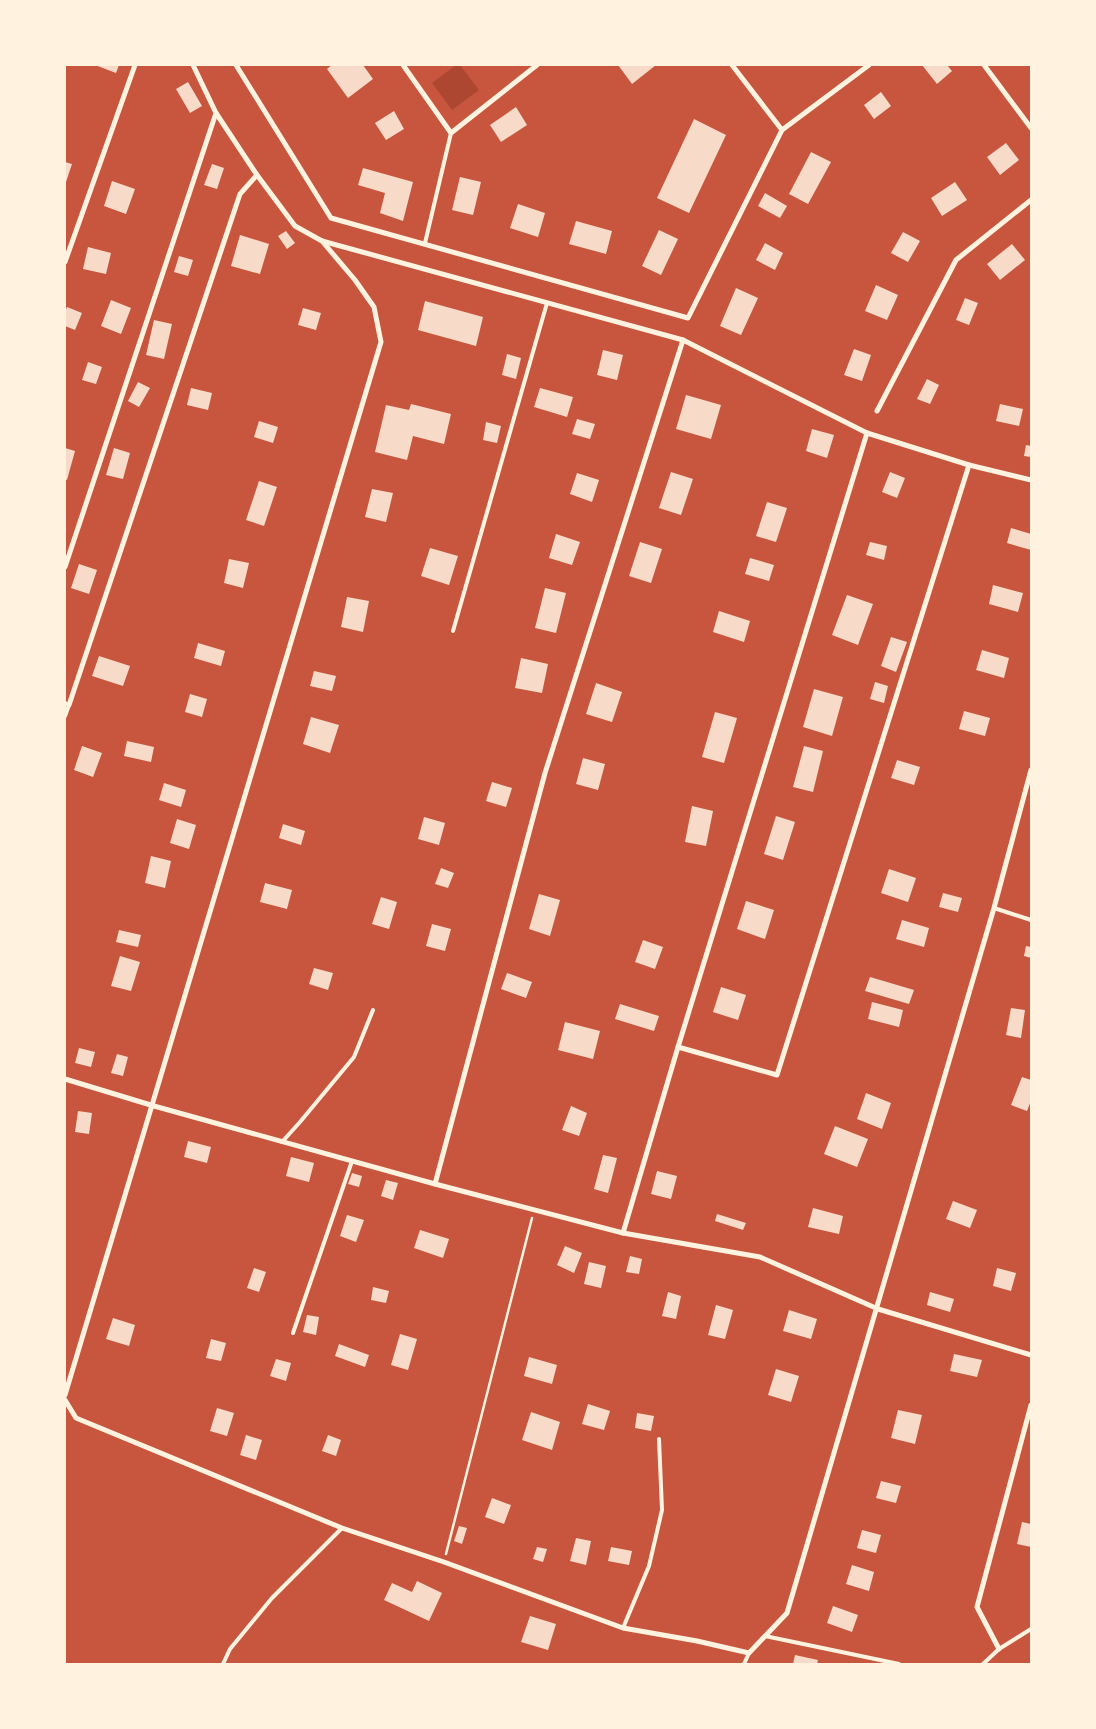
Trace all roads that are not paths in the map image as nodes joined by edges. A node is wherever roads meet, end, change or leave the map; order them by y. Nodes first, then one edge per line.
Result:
1 (135, 65) edge
2 (193, 65) edge
3 (236, 65) edge
4 (403, 65) edge
5 (537, 65) edge
6 (732, 65) edge
7 (870, 65) edge
8 (984, 65) edge
9 (216, 113) junction
10 (1031, 128) edge
11 (782, 130) junction
12 (451, 133) junction
13 (257, 175) junction
14 (1031, 200) edge
15 (322, 240) junction
16 (425, 243) junction
17 (65, 262) edge
18 (547, 303) junction
19 (683, 340) junction
20 (877, 411) dead end
21 (868, 433) junction
22 (969, 464) junction
23 (1031, 480) edge
24 (65, 567) edge
25 (453, 630) dead end
26 (67, 704) edge
27 (65, 716) edge
28 (1031, 770) edge
29 (994, 908) junction
30 (1031, 920) edge
31 (373, 1010) dead end
32 (678, 1047) junction
33 (65, 1079) edge
34 (154, 1106) junction
35 (282, 1142) junction
36 (352, 1161) junction
37 (435, 1184) junction
38 (624, 1233) junction
39 (878, 1309) junction
40 (293, 1333) dead end
41 (1031, 1355) edge
42 (65, 1395) edge
43 (65, 1400) edge
44 (1031, 1404) edge
45 (659, 1439) dead end
46 (342, 1528) junction
47 (623, 1628) junction
48 (1031, 1629) edge
49 (766, 1636) junction
50 (999, 1649) junction
51 (749, 1653) junction
52 (223, 1664) edge
53 (744, 1664) edge
54 (899, 1664) edge
55 (983, 1664) edge

1 - 17 street
2 - 9 street
3 - 16 street
4 - 12 street
5 - 12 street
6 - 11 street
7 - 11 street
8 - 10 street
9 - 13 street
9 - 24 street
11 - 16 street
12 - 16 lane
13 - 15 street
13 - 26 street
14 - 20 street
15 - 18 street
15 - 34 street
18 - 19 street
18 - 25 lane
19 - 21 street
19 - 37 street
21 - 22 street
21 - 32 street
22 - 23 street
22 - 32 street
26 - 27 lane
28 - 29 street
29 - 30 lane
29 - 39 street
31 - 35 lane
32 - 38 street
33 - 34 street
34 - 35 street
34 - 42 street
35 - 36 street
36 - 37 street
36 - 40 lane
37 - 38 street
38 - 39 street
39 - 41 street
39 - 49 street
43 - 46 street
44 - 50 street
45 - 47 lane
46 - 47 street
46 - 52 lane
47 - 51 street
48 - 50 lane
49 - 51 street
49 - 54 lane
50 - 55 lane
51 - 53 lane

